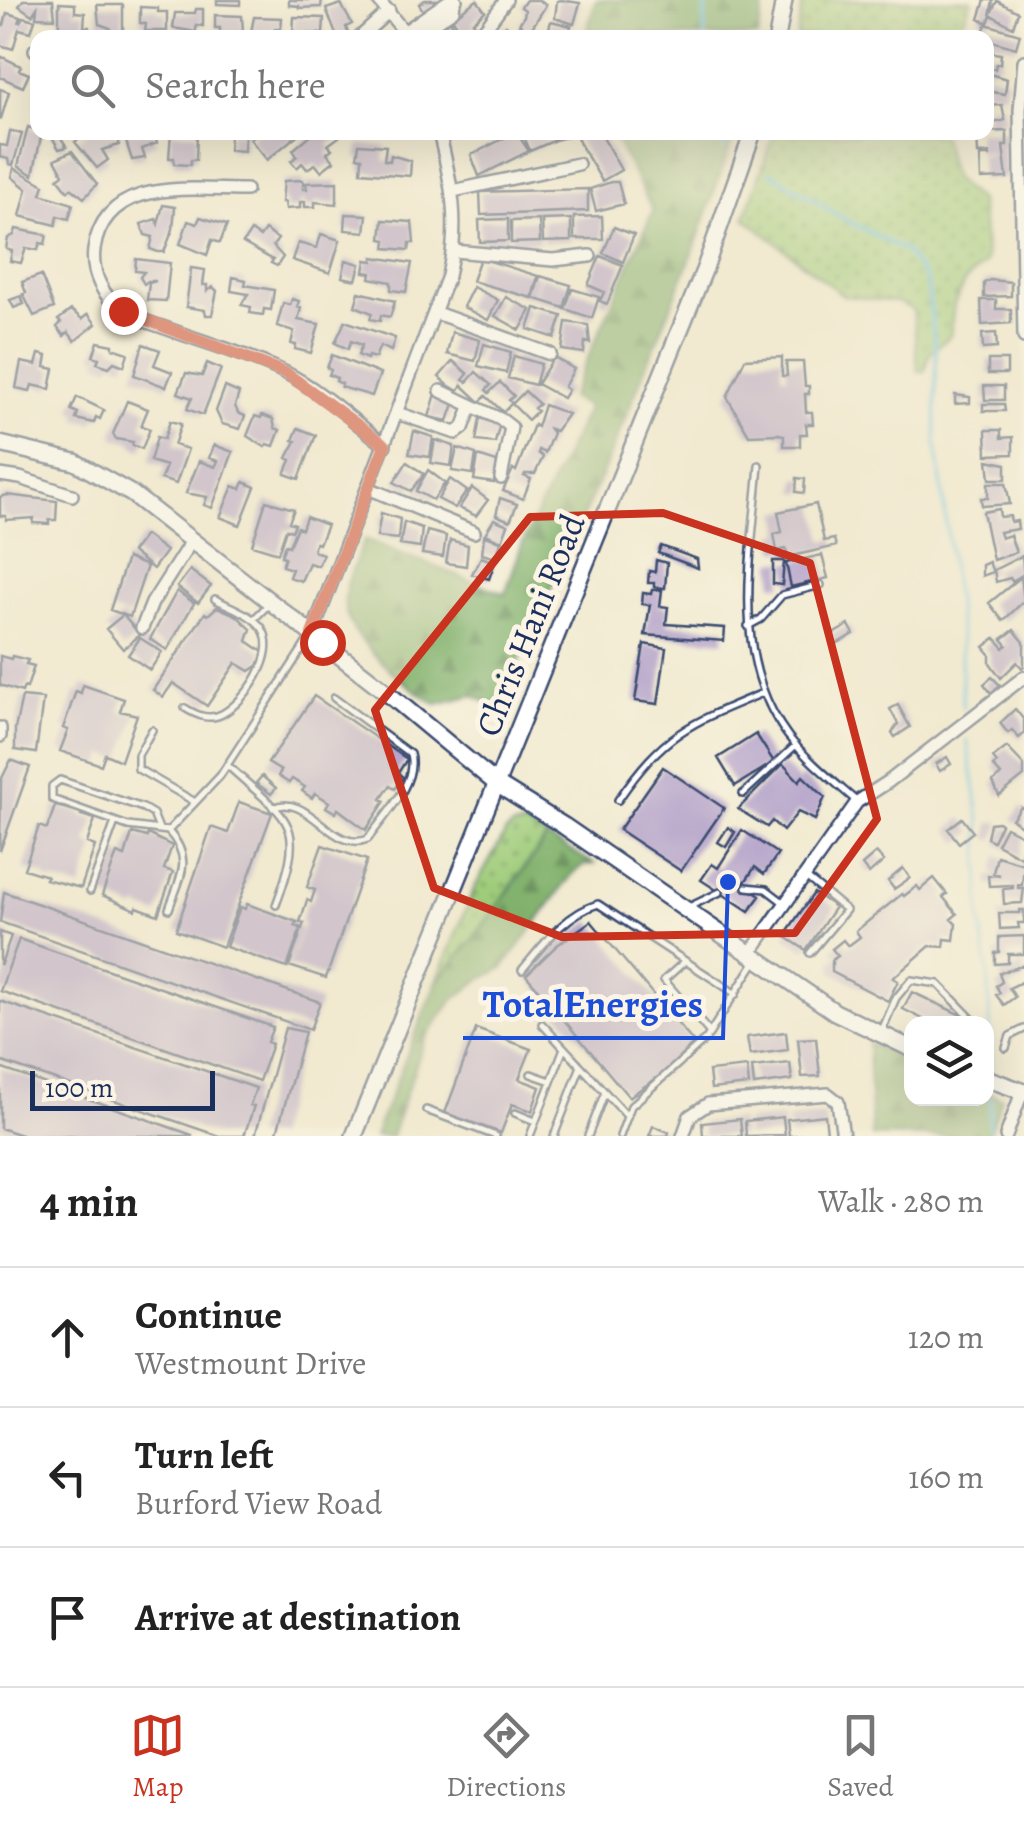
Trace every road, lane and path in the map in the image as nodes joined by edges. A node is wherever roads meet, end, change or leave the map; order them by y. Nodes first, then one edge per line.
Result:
1 (378, 0) edge
2 (506, 0) edge
3 (784, 0) edge
4 (455, 1) edge
5 (389, 10) junction
6 (368, 30) edge
7 (404, 30) edge
8 (415, 30) edge
9 (484, 30) edge
10 (779, 30) edge
11 (1024, 62) edge
12 (441, 140) edge
13 (749, 140) edge
14 (578, 164) dead end
15 (246, 190) dead end
16 (453, 191) junction
17 (1023, 213) edge
18 (454, 251) junction
19 (590, 256) dead end
20 (436, 313) junction
21 (1024, 336) edge
22 (550, 354) dead end
23 (442, 391) dead end
24 (472, 407) junction
25 (397, 413) junction
26 (0, 444) edge
27 (385, 445) junction
28 (759, 465) dead end
29 (0, 476) edge
30 (501, 478) dead end
31 (368, 488) junction
32 (72, 495) dead end
33 (474, 532) dead end
34 (192, 540) junction
35 (821, 586) dead end
36 (215, 599) dead end
37 (271, 602) junction
38 (254, 620) junction
39 (748, 626) junction
40 (142, 628) dead end
41 (312, 634) junction
42 (1024, 677) edge
43 (763, 693) junction
44 (334, 698) dead end
45 (185, 708) dead end
46 (0, 728) edge
47 (152, 730) dead end
48 (0, 736) edge
49 (796, 744) junction
50 (227, 766) junction
51 (498, 786) junction
52 (743, 794) dead end
53 (618, 800) dead end
54 (195, 802) junction
55 (857, 802) junction
56 (274, 808) junction
57 (115, 822) junction
58 (159, 829) junction
59 (168, 831) junction
60 (804, 876) junction
61 (746, 887) dead end
62 (90, 891) dead end
63 (720, 892) dead end
64 (786, 904) junction
65 (276, 905) dead end
66 (169, 909) dead end
67 (685, 910) junction
68 (810, 952) dead end
69 (752, 957) junction
70 (684, 962) junction
71 (522, 970) dead end
72 (736, 994) junction
73 (969, 1016) edge
74 (542, 1024) dead end
75 (1024, 1029) edge
76 (710, 1034) junction
77 (880, 1034) junction
78 (904, 1045) edge
79 (564, 1048) junction
80 (1006, 1048) dead end
81 (581, 1066) junction
82 (531, 1074) dead end
83 (551, 1081) junction
84 (994, 1081) edge
85 (605, 1092) junction
86 (1023, 1092) edge
87 (426, 1110) dead end
88 (516, 1113) dead end
89 (627, 1116) junction
90 (536, 1121) junction
91 (354, 1136) edge
92 (496, 1136) edge
93 (530, 1136) edge
94 (554, 1136) edge
95 (588, 1136) edge
96 (620, 1136) edge
97 (682, 1136) edge
98 (843, 1136) edge
99 (1006, 1136) edge

1 - 5 street
2 - 9 street
3 - 10 street
4 - 8 street
5 - 6 street
5 - 7 street
11 - 17 street
12 - 16 street
13 - 51 street, Chris Hani Road
14 - 16 street
15 - 27 street
16 - 18 street
17 - 21 street
18 - 19 street
18 - 20 street
20 - 22 street
20 - 25 street
23 - 24 street
24 - 25 street
24 - 30 street
25 - 27 street
26 - 34 street
27 - 31 street
28 - 39 lane
29 - 32 street
31 - 33 street
31 - 41 street
34 - 37 street
34 - 40 street
35 - 39 lane
36 - 38 lane
37 - 38 lane
37 - 41 street
38 - 45 lane
39 - 43 lane
41 - 50 lane
41 - 51 street
42 - 55 street
43 - 49 lane
43 - 53 lane
44 - 56 lane
46 - 48 street
47 - 54 lane
49 - 52 lane
49 - 55 lane
50 - 54 lane
50 - 56 lane
51 - 67 street
51 - 91 street, Chris Hani Road
54 - 59 lane
55 - 60 street
56 - 65 lane
57 - 58 lane
57 - 58 lane
57 - 62 lane
58 - 59 lane
59 - 66 lane
60 - 64 street
60 - 68 lane
61 - 64 lane
63 - 67 lane
64 - 69 street
67 - 69 street
69 - 72 lane
69 - 77 street
70 - 71 lane
70 - 72 lane
70 - 76 lane
72 - 76 lane
73 - 77 lane
74 - 79 lane
75 - 80 lane
76 - 89 lane
77 - 78 street
79 - 81 lane
79 - 83 lane
81 - 85 lane
81 - 94 lane
82 - 83 lane
83 - 90 lane
84 - 86 street
85 - 89 lane
85 - 95 lane
86 - 99 street
87 - 92 lane
88 - 90 lane
89 - 96 lane
90 - 93 lane
97 - 98 street

